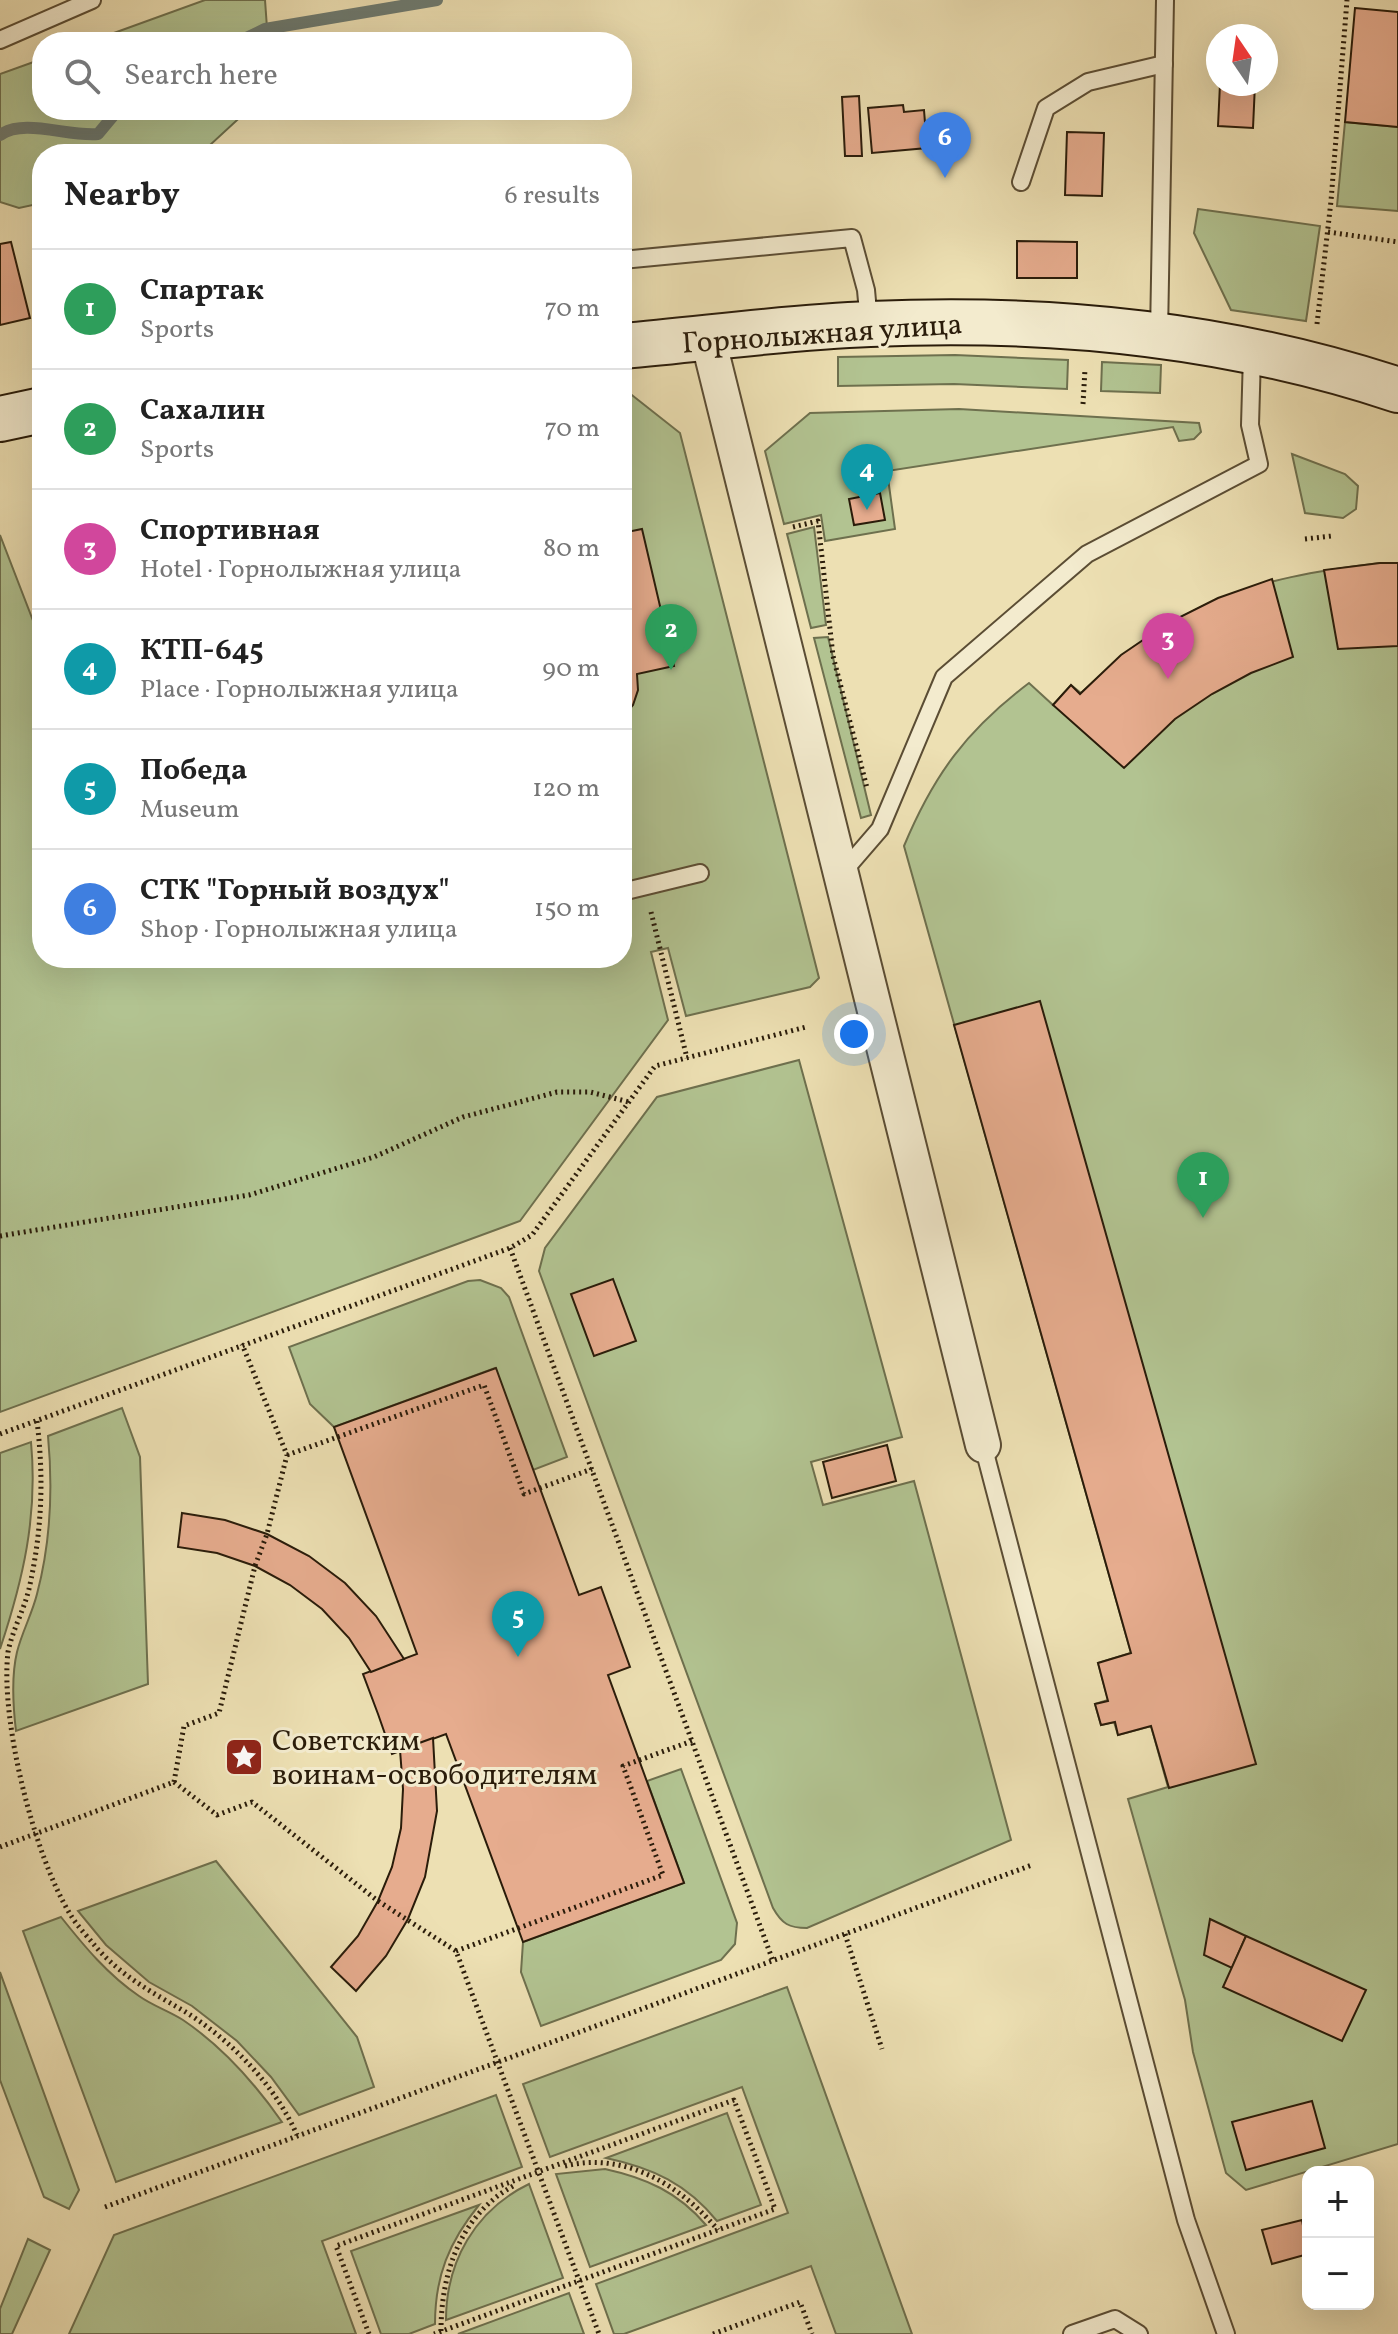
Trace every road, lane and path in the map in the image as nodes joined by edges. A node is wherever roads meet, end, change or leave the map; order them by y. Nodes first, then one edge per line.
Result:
1 (92, 0) edge
2 (1165, 0) edge
3 (1347, 0) edge
4 (0, 40) edge
5 (1164, 64) junction
6 (1021, 182) dead end
7 (1328, 232) junction
8 (1398, 242) edge
9 (632, 259) edge
10 (869, 324) junction
11 (1316, 333) dead end
12 (1159, 336) junction
13 (708, 339) junction
14 (632, 345) edge
15 (1252, 350) junction
16 (1085, 361) dead end
17 (1398, 390) edge
18 (1083, 404) dead end
19 (32, 412) edge
20 (0, 419) edge
21 (780, 530) dead end
22 (1332, 536) dead end
23 (1305, 539) dead end
24 (871, 804) dead end
25 (700, 873) dead end
26 (842, 873) junction
27 (644, 886) junction
28 (632, 889) edge
29 (806, 1027) dead end
30 (687, 1058) junction
31 (629, 1102) junction
32 (0, 1236) edge
33 (510, 1248) junction
34 (242, 1344) junction
35 (37, 1421) junction
36 (0, 1434) edge
37 (983, 1445) joint
38 (287, 1455) junction
39 (592, 1469) junction
40 (692, 1741) junction
41 (174, 1782) junction
42 (35, 1833) junction
43 (0, 1847) edge
44 (1032, 1865) dead end
45 (845, 1934) junction
46 (456, 1951) junction
47 (773, 1961) junction
48 (882, 2049) dead end
49 (499, 2061) junction
50 (297, 2135) junction
51 (540, 2173) junction
52 (105, 2207) dead end
53 (718, 2230) junction
54 (579, 2280) junction
55 (1079, 2331) edge
56 (437, 2333) edge
57 (369, 2334) edge
58 (599, 2334) edge
59 (713, 2334) edge
60 (812, 2334) edge
61 (1139, 2334) edge
62 (1226, 2334) edge

1 - 4 lane
2 - 5 lane
3 - 7 path
5 - 6 lane
5 - 12 lane
7 - 8 path
7 - 11 path
9 - 10 lane
10 - 12 street, Горнолыжная улица
10 - 13 street, Горнолыжная улица
12 - 15 street, Горнолыжная улица
13 - 14 street, Горнолыжная улица
13 - 26 street
15 - 17 street, Горнолыжная улица
15 - 26 lane
16 - 18 path
19 - 20 street
21 - 24 path
22 - 23 path
25 - 27 lane
26 - 37 street
27 - 28 lane
27 - 30 path
29 - 30 path
30 - 31 path
31 - 32 path
31 - 33 path
33 - 34 path
33 - 39 path
34 - 35 path
34 - 38 path
35 - 36 path
35 - 42 path
37 - 62 lane
38 - 39 path
38 - 41 path
39 - 40 path
40 - 46 path
40 - 47 path
41 - 42 path
41 - 46 path
42 - 43 path
42 - 50 path
44 - 45 path
45 - 47 path
45 - 48 path
46 - 49 path
47 - 49 path
49 - 50 path
49 - 51 path
50 - 52 path
51 - 53 path
51 - 53 path
51 - 54 path
51 - 56 path
51 - 57 path
53 - 54 path
54 - 56 path
54 - 58 path
55 - 61 lane
59 - 60 path

